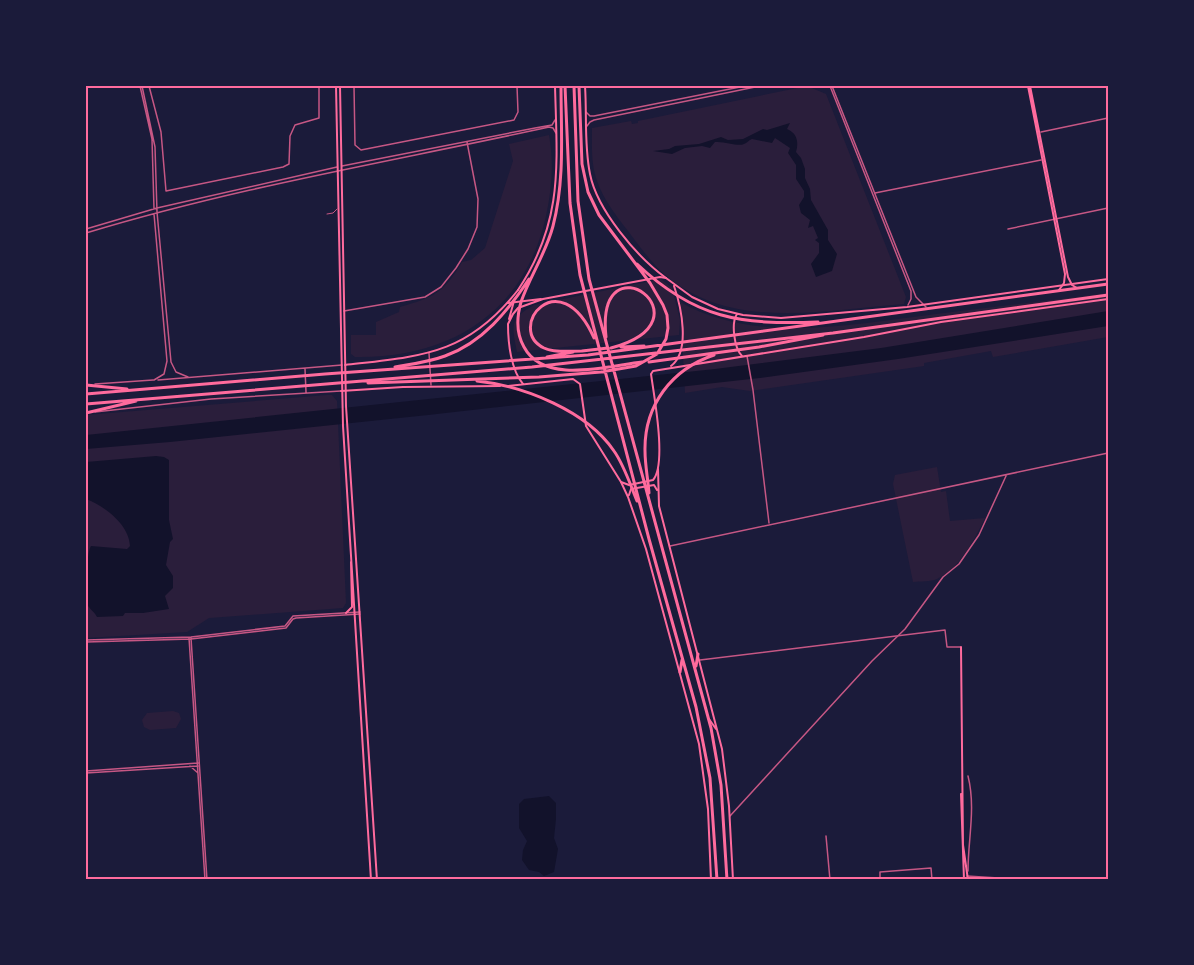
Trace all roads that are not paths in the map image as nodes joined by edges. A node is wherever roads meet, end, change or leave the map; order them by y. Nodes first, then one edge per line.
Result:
1 (141, 86) edge
2 (149, 86) edge
3 (319, 86) edge
4 (336, 86) edge
5 (340, 86) edge
6 (354, 86) edge
7 (517, 86) edge
8 (555, 86) edge
9 (563, 86) edge
10 (574, 86) edge
11 (579, 86) edge
12 (585, 86) edge
13 (745, 86) edge
14 (760, 86) edge
15 (831, 86) edge
16 (1029, 86) edge
17 (586, 111) junction
18 (1108, 118) edge
19 (556, 119) junction
20 (587, 127) junction
21 (1039, 133) junction
22 (556, 134) junction
23 (467, 144) junction
24 (1043, 159) junction
25 (340, 169) junction
26 (298, 179) junction
27 (295, 184) dead end
28 (873, 194) junction
29 (338, 204) junction
30 (1108, 208) edge
31 (155, 210) junction
32 (327, 214) dead end
33 (1056, 219) junction
34 (86, 229) edge
35 (1008, 229) dead end
36 (86, 233) edge
37 (631, 257) junction
38 (534, 273) junction
39 (666, 278) junction
40 (1108, 279) edge
41 (1071, 283) junction
42 (674, 284) junction
43 (1063, 284) junction
44 (1108, 284) edge
45 (1077, 288) junction
46 (518, 290) junction
47 (1057, 291) junction
48 (1108, 297) edge
49 (543, 299) junction
50 (514, 301) junction
51 (508, 303) junction
52 (922, 304) junction
53 (907, 307) junction
54 (930, 309) junction
55 (342, 311) junction
56 (901, 312) junction
57 (738, 314) junction
58 (950, 316) junction
59 (832, 321) junction
60 (508, 324) junction
61 (926, 325) junction
62 (805, 337) junction
63 (607, 344) junction
64 (597, 346) junction
65 (655, 346) junction
66 (611, 348) junction
67 (582, 351) junction
68 (429, 353) junction
69 (722, 353) junction
70 (745, 356) junction
71 (537, 359) junction
72 (340, 365) junction
73 (345, 365) junction
74 (668, 367) junction
75 (305, 368) junction
76 (385, 369) junction
77 (188, 377) junction
78 (154, 380) junction
79 (467, 380) junction
80 (357, 382) junction
81 (523, 384) junction
82 (86, 386) edge
83 (431, 387) junction
84 (132, 390) junction
85 (346, 390) junction
86 (341, 391) junction
87 (306, 393) junction
88 (86, 394) edge
89 (142, 399) junction
90 (86, 404) edge
91 (344, 406) junction
92 (86, 413) edge
93 (1108, 453) edge
94 (658, 470) junction
95 (1006, 475) junction
96 (621, 482) junction
97 (658, 493) junction
98 (628, 497) junction
99 (650, 500) junction
100 (642, 514) junction
101 (769, 524) junction
102 (670, 546) junction
103 (352, 557) junction
104 (359, 597) junction
105 (354, 612) junction
106 (360, 613) junction
107 (346, 614) junction
108 (896, 637) junction
109 (190, 638) junction
110 (86, 641) edge
111 (960, 647) junction
112 (698, 654) junction
113 (682, 658) junction
114 (699, 660) junction
115 (695, 668) junction
116 (680, 672) junction
117 (688, 680) junction
118 (709, 719) junction
119 (718, 731) junction
120 (190, 765) junction
121 (198, 765) junction
122 (86, 772) edge
123 (199, 775) junction
124 (968, 776) dead end
125 (730, 816) junction
126 (826, 836) dead end
127 (968, 871) junction
128 (966, 878) edge
129 (206, 879) edge
130 (371, 879) edge
131 (377, 879) edge
132 (711, 879) edge
133 (717, 879) edge
134 (727, 879) edge
135 (734, 879) edge
136 (830, 879) edge
137 (880, 879) edge
138 (932, 879) edge
139 (1032, 879) edge

1 - 31 street
2 - 3 street
4 - 25 main road
5 - 25 main road
6 - 7 street
8 - 19 main road
9 - 38 highway
9 - 64 highway
10 - 63 highway
11 - 37 highway
12 - 17 main road
13 - 17 street
14 - 20 street
15 - 28 street
16 - 21 main road
17 - 20 main road
18 - 21 street
19 - 22 main road
19 - 23 street
20 - 39 main road
21 - 24 main road
22 - 23 street
22 - 46 main road
23 - 25 street
23 - 55 street
24 - 28 street
24 - 33 main road
25 - 26 street
25 - 29 main road
25 - 31 street
25 - 55 main road
26 - 27 lane
26 - 31 street
28 - 52 street
28 - 53 street
29 - 32 lane
29 - 55 main road
30 - 33 street
31 - 34 street
31 - 36 street
31 - 77 street
31 - 78 street
33 - 35 street
33 - 41 main road
33 - 43 main road
37 - 59 highway
37 - 79 highway
38 - 69 highway
38 - 76 highway
39 - 42 main road
39 - 49 main road
40 - 41 main road
41 - 43 main road
41 - 45 main road
42 - 57 main road
42 - 74 main road
43 - 47 main road
43 - 52 main road
44 - 45 highway
45 - 47 highway
46 - 50 main road
46 - 51 main road
47 - 54 highway
48 - 58 highway
48 - 61 main road
49 - 50 main road
49 - 60 main road
50 - 51 main road
50 - 60 main road
51 - 68 main road
52 - 53 main road
52 - 54 street
53 - 56 street
53 - 57 main road
54 - 56 highway
55 - 72 main road
55 - 73 main road
56 - 59 highway
57 - 70 main road
58 - 61 main road
58 - 62 highway
59 - 65 highway
60 - 81 main road
61 - 70 main road
62 - 69 highway
62 - 80 highway
63 - 66 highway
63 - 99 highway
64 - 67 highway
64 - 100 highway
65 - 66 highway
65 - 71 highway
66 - 67 highway
67 - 71 highway
68 - 73 main road
68 - 83 street
69 - 99 highway
70 - 74 main road
70 - 101 street
71 - 76 highway
72 - 73 street
72 - 75 street
72 - 86 main road
73 - 85 main road
74 - 94 main road
75 - 77 street
75 - 87 street
76 - 84 highway
77 - 78 street
78 - 82 street
79 - 80 highway
79 - 100 highway
80 - 89 highway
81 - 83 main road
81 - 96 main road
82 - 84 highway
83 - 85 main road
84 - 88 highway
85 - 86 main road
85 - 91 main road
86 - 87 street
86 - 91 main road
87 - 92 street
89 - 90 highway
89 - 92 highway
91 - 103 main road
91 - 104 main road
93 - 95 street
94 - 96 main road
94 - 97 main road
95 - 101 street
95 - 108 street
96 - 98 main road
97 - 98 main road
97 - 102 main road
98 - 116 main road
99 - 115 highway
100 - 113 highway
101 - 102 street
102 - 112 main road
103 - 105 main road
103 - 107 main road
104 - 105 street
104 - 106 main road
105 - 106 street
105 - 107 street
105 - 130 main road
106 - 131 main road
107 - 109 street
108 - 111 street
108 - 114 street
108 - 125 street
109 - 110 street
109 - 121 street
111 - 127 main road
111 - 128 main road
112 - 114 main road
112 - 115 highway
113 - 116 highway
113 - 117 highway
114 - 119 main road
115 - 118 highway
116 - 117 main road
116 - 132 main road
117 - 133 highway
118 - 119 main road
118 - 134 highway
119 - 125 main road
120 - 121 street
120 - 122 street
120 - 123 street
121 - 123 street
123 - 129 street
124 - 127 street
125 - 135 main road
126 - 136 street
127 - 128 main road
128 - 139 street
137 - 138 street

